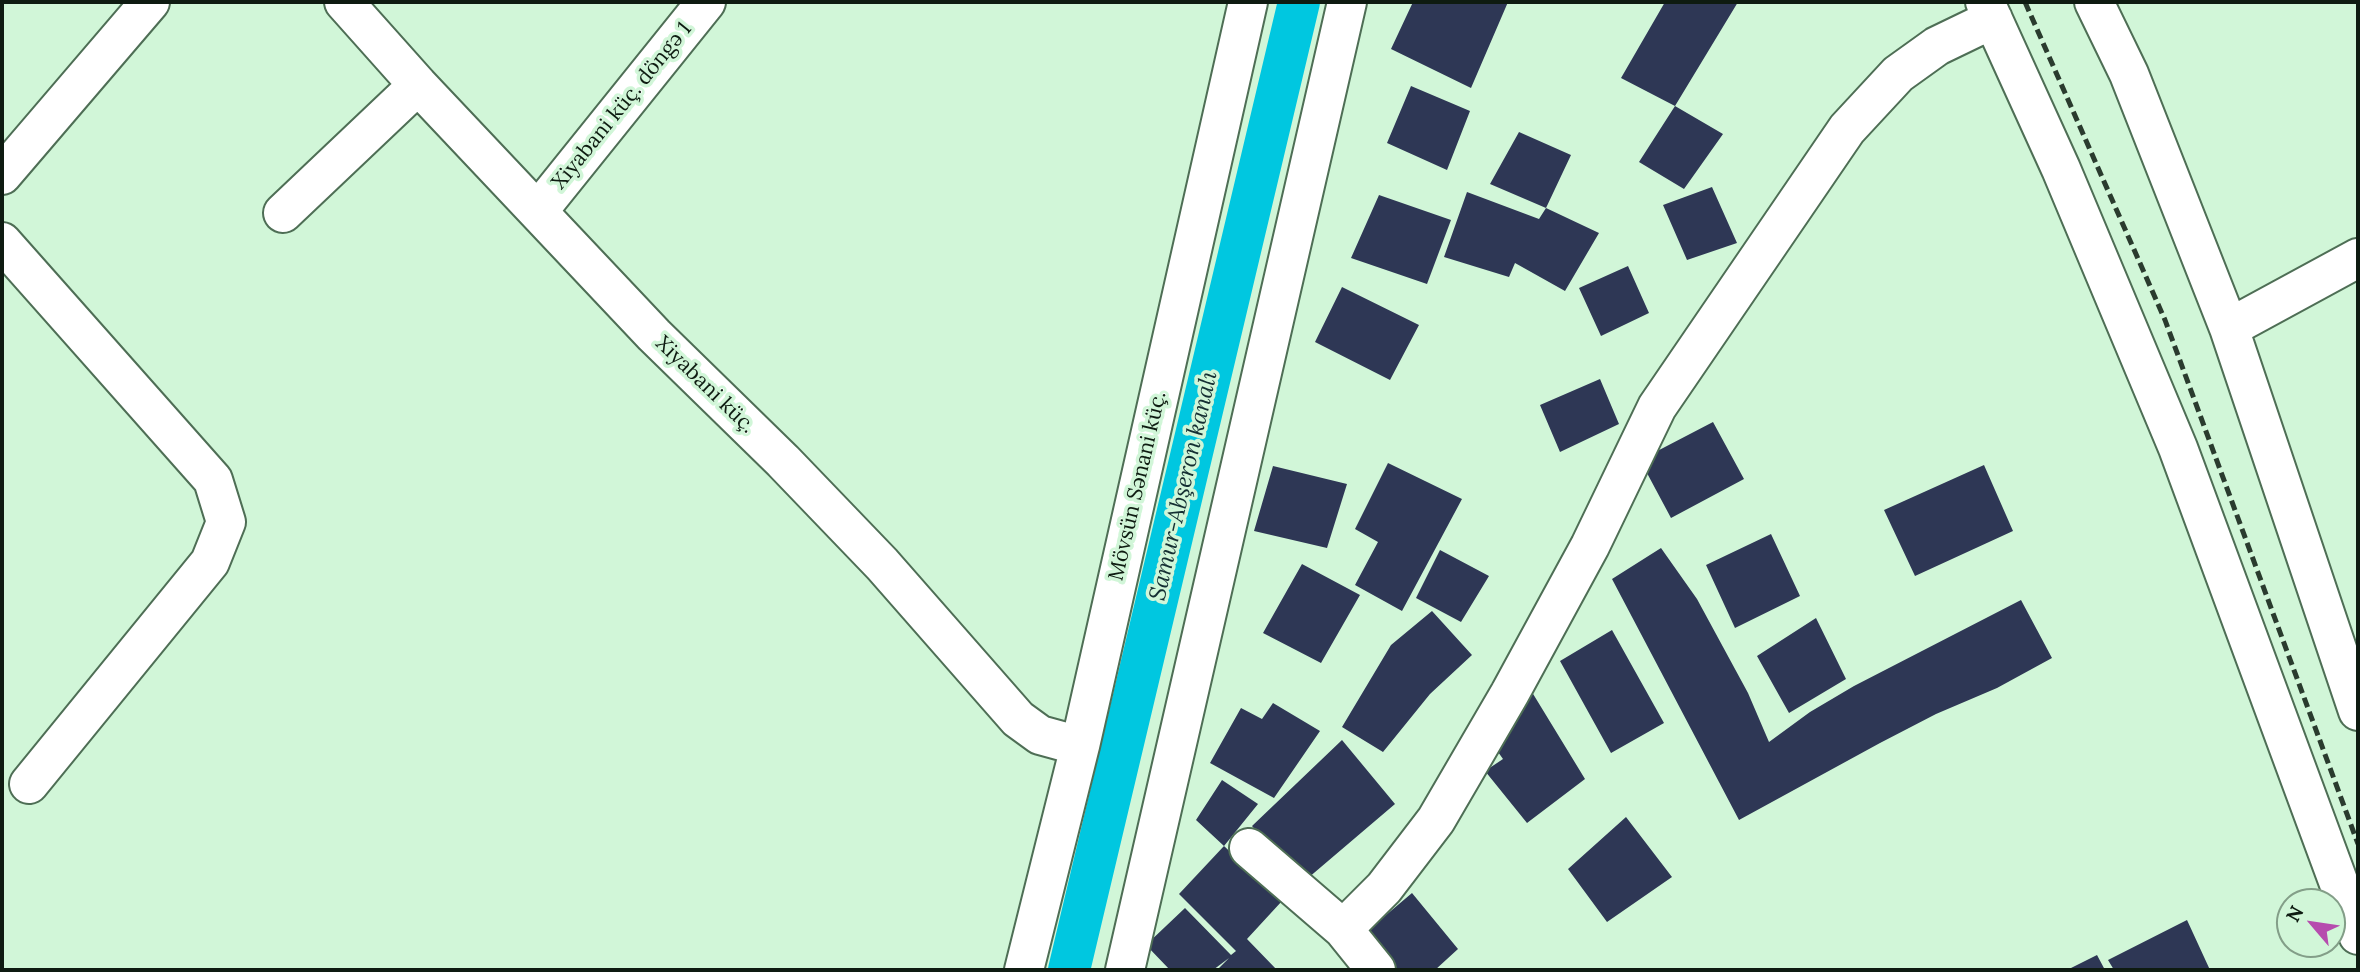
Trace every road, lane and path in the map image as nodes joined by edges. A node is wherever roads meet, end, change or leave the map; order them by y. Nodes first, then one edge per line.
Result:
1 (150, 2) edge
2 (344, 2) edge
3 (706, 2) edge
4 (1248, 2) edge
5 (1347, 2) edge
6 (2101, 4) edge
7 (1989, 10) edge
8 (418, 85) junction
9 (2, 174) edge
10 (538, 211) junction
11 (283, 214) dead end
12 (2, 242) edge
13 (2358, 258) edge
14 (2229, 328) junction
15 (2358, 711) edge
16 (1080, 746) junction
17 (29, 784) dead end
18 (1249, 848) dead end
19 (1343, 929) junction
20 (2358, 935) edge
21 (1024, 970) edge
22 (1125, 970) edge
23 (1376, 970) edge

1 - 9 street
2 - 8 street, Xiyabani küç.
3 - 10 street, Xiyabani küç. döngə 1
4 - 16 street, Mövsün Sənani küç.
5 - 22 street
6 - 14 street
7 - 19 street
7 - 20 street
8 - 10 street, Xiyabani küç.
8 - 11 street
10 - 16 street, Xiyabani küç.
12 - 17 street
13 - 14 street
14 - 15 street
16 - 21 street, Mövsün Sənani küç.
18 - 19 street
19 - 23 street

